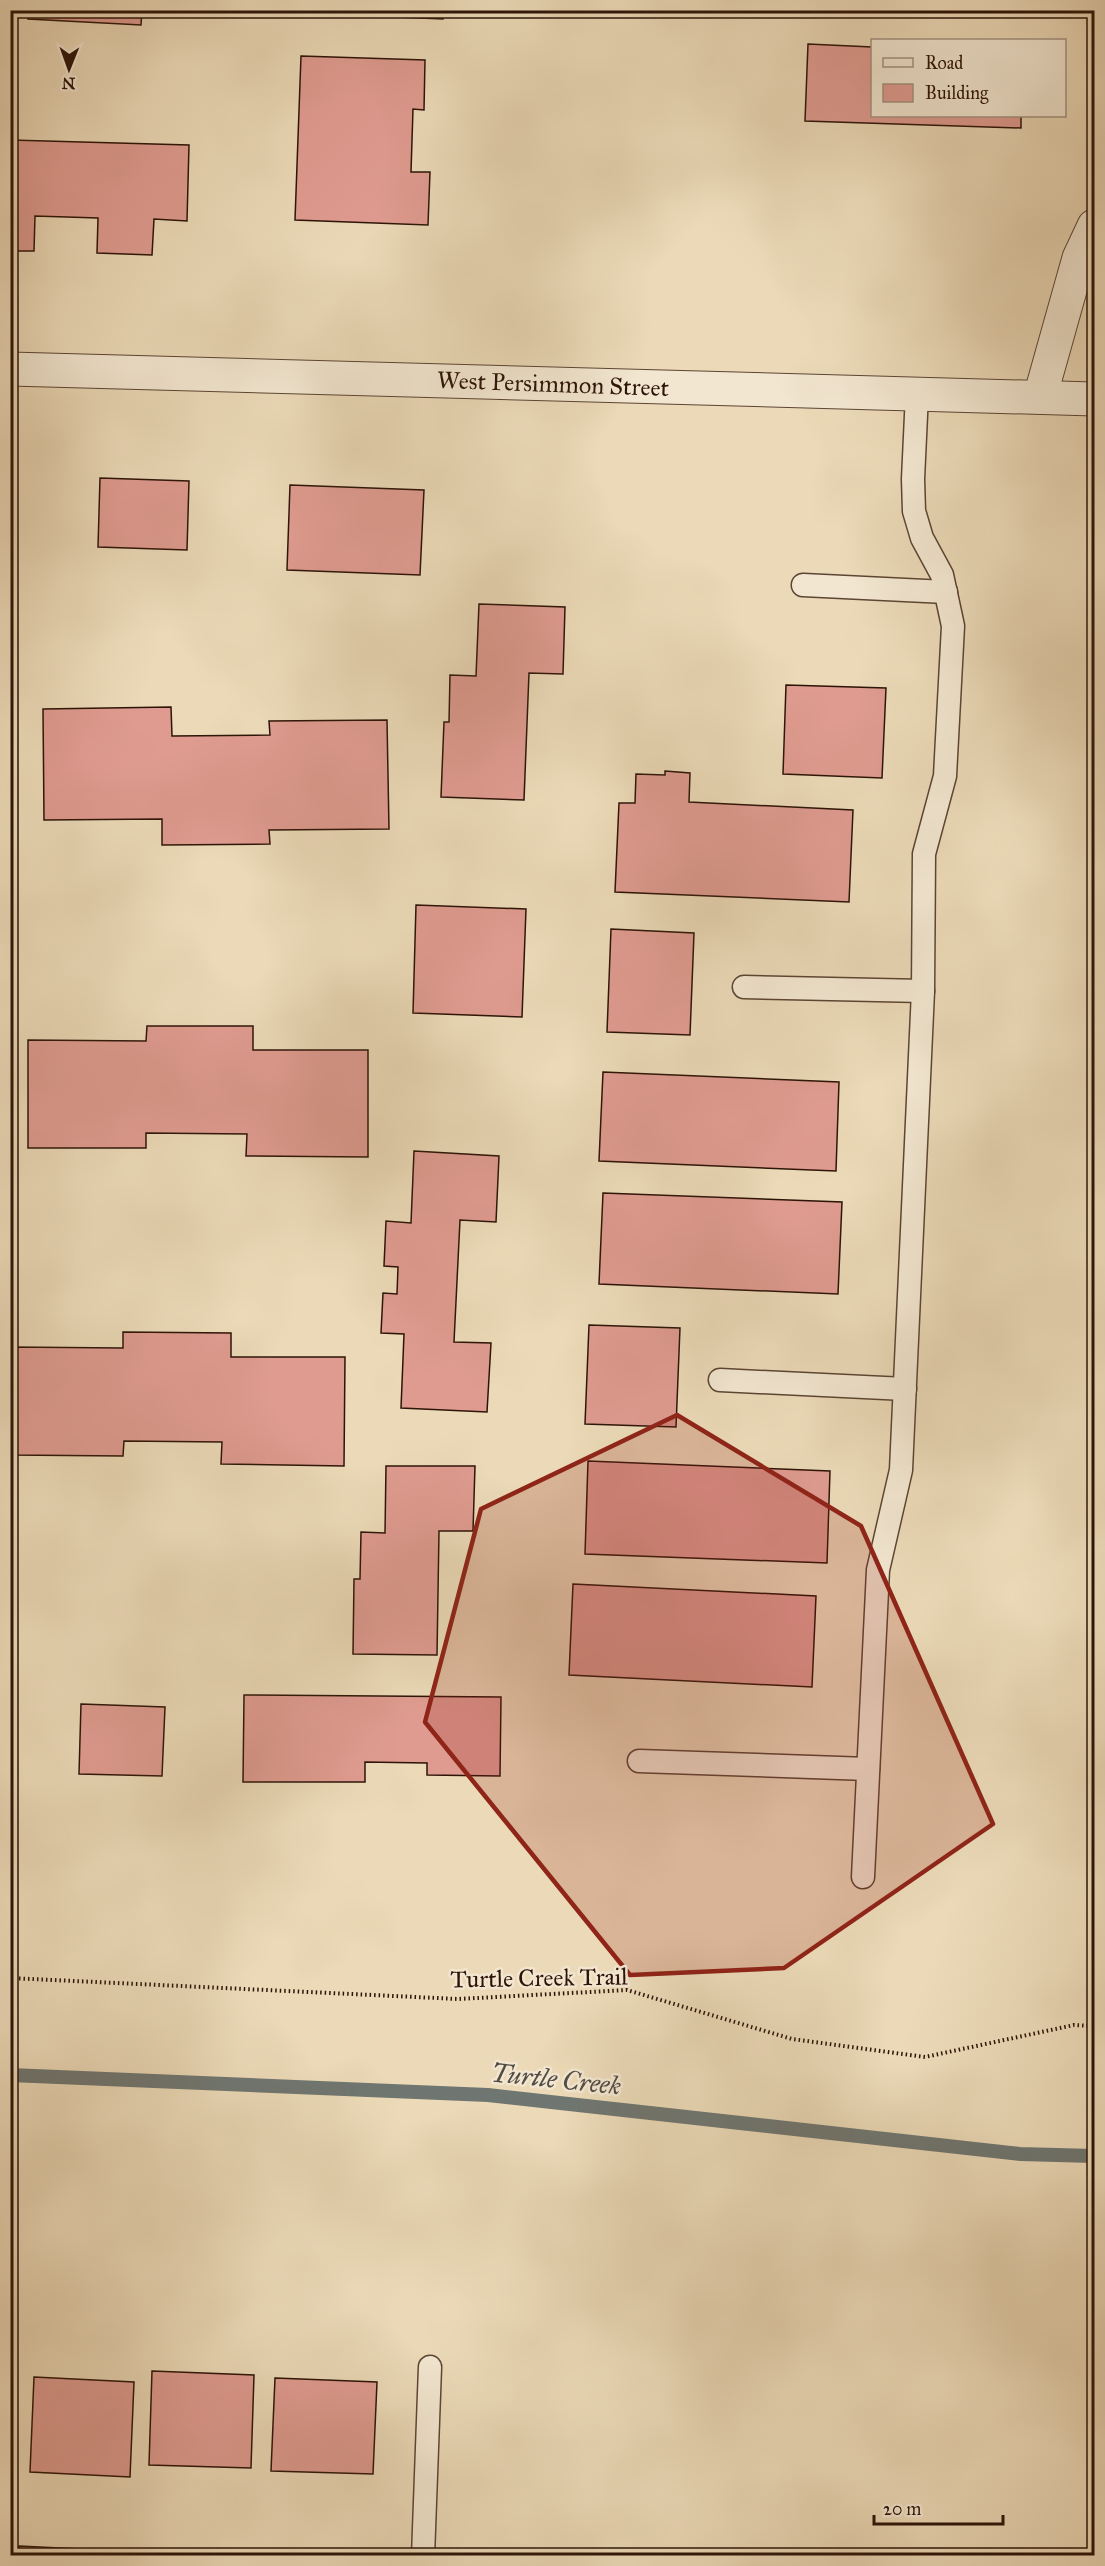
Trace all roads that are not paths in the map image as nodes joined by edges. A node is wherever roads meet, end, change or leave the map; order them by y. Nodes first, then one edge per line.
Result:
1 (1095, 226) edge
2 (10, 369) edge
3 (917, 394) junction
4 (1040, 397) junction
5 (1095, 399) edge
6 (803, 585) dead end
7 (946, 592) junction
8 (744, 987) dead end
9 (924, 991) junction
10 (720, 1380) dead end
11 (905, 1389) junction
12 (639, 1761) dead end
13 (868, 1769) junction
14 (863, 1877) dead end
15 (429, 2367) dead end
16 (423, 2556) edge

1 - 4 street
2 - 3 street, West Persimmon Street
3 - 4 street, West Persimmon Street
3 - 7 lane
4 - 5 street, West Persimmon Street
6 - 7 lane
7 - 9 lane
8 - 9 lane
9 - 11 lane
10 - 11 lane
11 - 13 lane
12 - 13 lane
13 - 14 lane
15 - 16 lane

